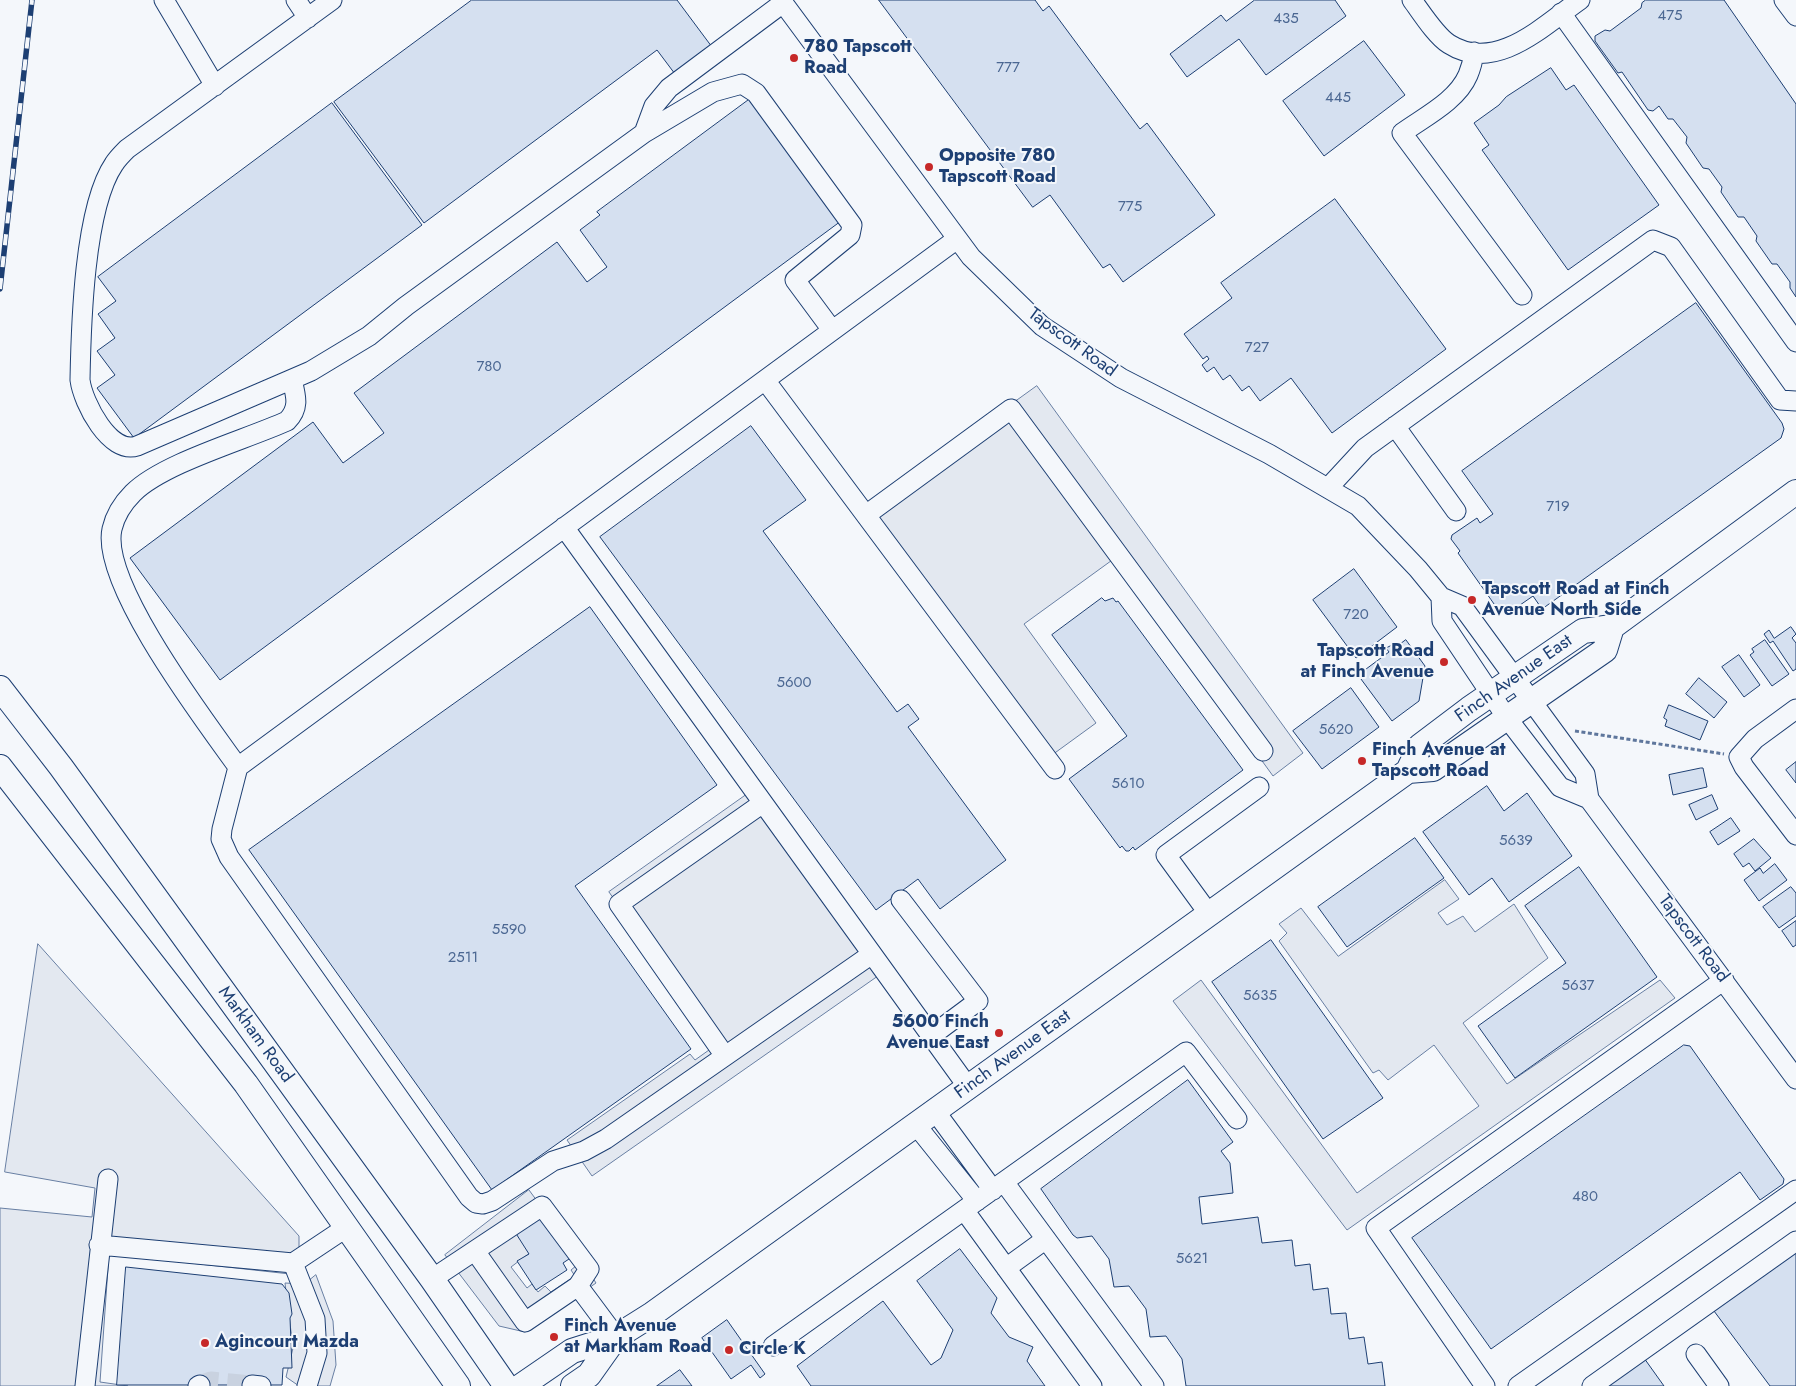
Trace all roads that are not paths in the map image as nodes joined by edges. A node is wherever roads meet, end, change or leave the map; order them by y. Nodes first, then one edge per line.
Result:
1 (164, 0) edge
2 (296, 0) edge
3 (332, 0) edge
4 (1412, 0) edge
5 (1580, 0) edge
6 (1784, 0) edge
7 (782, 2) edge
8 (1561, 14) junction
9 (1796, 16) edge
10 (308, 18) junction
11 (1474, 52) junction
12 (215, 86) junction
13 (644, 133) junction
14 (957, 239) junction
15 (1522, 295) dead end
16 (832, 330) junction
17 (1796, 342) edge
18 (292, 380) junction
19 (765, 380) junction
20 (1796, 401) edge
21 (1395, 426) junction
22 (1328, 488) junction
23 (1796, 492) edge
24 (1456, 511) dead end
25 (866, 515) junction
26 (564, 527) junction
27 (1441, 597) junction
28 (1612, 627) junction
29 (1515, 678) junction
30 (0, 688) edge
31 (1491, 694) junction
32 (1532, 701) junction
33 (1796, 709) edge
34 (1507, 718) junction
35 (1263, 751) dead end
36 (238, 767) junction
37 (1055, 769) dead end
38 (1408, 771) junction
39 (5, 773) edge
40 (1259, 787) dead end
41 (1589, 799) junction
42 (763, 803) junction
43 (1796, 835) edge
44 (901, 900) dead end
45 (1210, 914) junction
46 (872, 954) junction
47 (1724, 980) junction
48 (932, 1036) junction
49 (725, 1056) junction
50 (1796, 1079) edge
51 (968, 1087) junction
52 (935, 1111) junction
53 (1237, 1119) dead end
54 (916, 1125) junction
55 (108, 1179) dead end
56 (998, 1186) junction
57 (1796, 1190) edge
58 (970, 1206) junction
59 (346, 1228) junction
60 (1046, 1239) junction
61 (1796, 1241) edge
62 (99, 1245) junction
63 (475, 1251) junction
64 (293, 1264) junction
65 (1006, 1268) junction
66 (432, 1279) junction
67 (578, 1286) junction
68 (616, 1337) junction
69 (774, 1346) dead end
70 (1696, 1354) dead end
71 (85, 1386) edge
72 (307, 1386) edge
73 (458, 1386) edge
74 (506, 1386) edge
75 (520, 1386) edge
76 (573, 1386) edge
77 (1092, 1386) edge
78 (1154, 1386) edge
79 (1485, 1386) edge
80 (1518, 1386) edge
81 (1592, 1386) edge
82 (1719, 1386) edge

1 - 12 street
2 - 10 street
3 - 10 street
4 - 11 street
5 - 8 street
6 - 9 street
7 - 13 street
7 - 14 street, Tapscott Road
8 - 11 street
8 - 17 street
10 - 12 street
11 - 15 street
12 - 18 street
13 - 16 street
13 - 18 street
14 - 16 street
14 - 22 street, Tapscott Road
16 - 19 street
18 - 36 street
19 - 25 street
19 - 26 street
20 - 21 street
21 - 22 street
21 - 24 street
22 - 27 street, Tapscott Road
23 - 28 main road, Finch Avenue East
25 - 35 street
25 - 37 street
26 - 36 street
26 - 42 street
27 - 29 street, Tapscott Road
27 - 31 street
28 - 29 main road, Finch Avenue East
28 - 32 main road, Finch Avenue East
29 - 31 main road, Finch Avenue East
29 - 32 street, Tapscott Road
30 - 66 main road, Markham Road
31 - 34 street
31 - 38 main road, Finch Avenue East
32 - 34 main road, Finch Avenue East
32 - 41 street, Tapscott Road
33 - 43 street
34 - 38 main road, Finch Avenue East
34 - 41 street
36 - 49 street
38 - 45 main road, Finch Avenue East
39 - 59 main road, Markham Road
40 - 45 street
41 - 47 street, Tapscott Road
42 - 46 street
42 - 49 street
44 - 48 street
45 - 51 main road, Finch Avenue East
46 - 48 street
46 - 49 street
47 - 50 street, Tapscott Road
47 - 79 street
48 - 51 street
51 - 52 main road, Finch Avenue East
52 - 54 main road, Finch Avenue East
52 - 56 street
53 - 56 street
54 - 58 street
54 - 68 main road, Finch Avenue East
55 - 62 street
56 - 58 street
56 - 60 street
57 - 80 street
58 - 65 street
58 - 69 street
59 - 64 street
59 - 73 main road, Markham Road
60 - 65 street
60 - 78 street
61 - 81 street
62 - 64 street
62 - 71 street
63 - 66 street
63 - 67 street
63 - 67 street
64 - 72 street
65 - 77 street
66 - 74 main road, Markham Road
67 - 68 street
68 - 75 main road, Finch Avenue East
68 - 76 main road, Finch Avenue East
70 - 82 street

